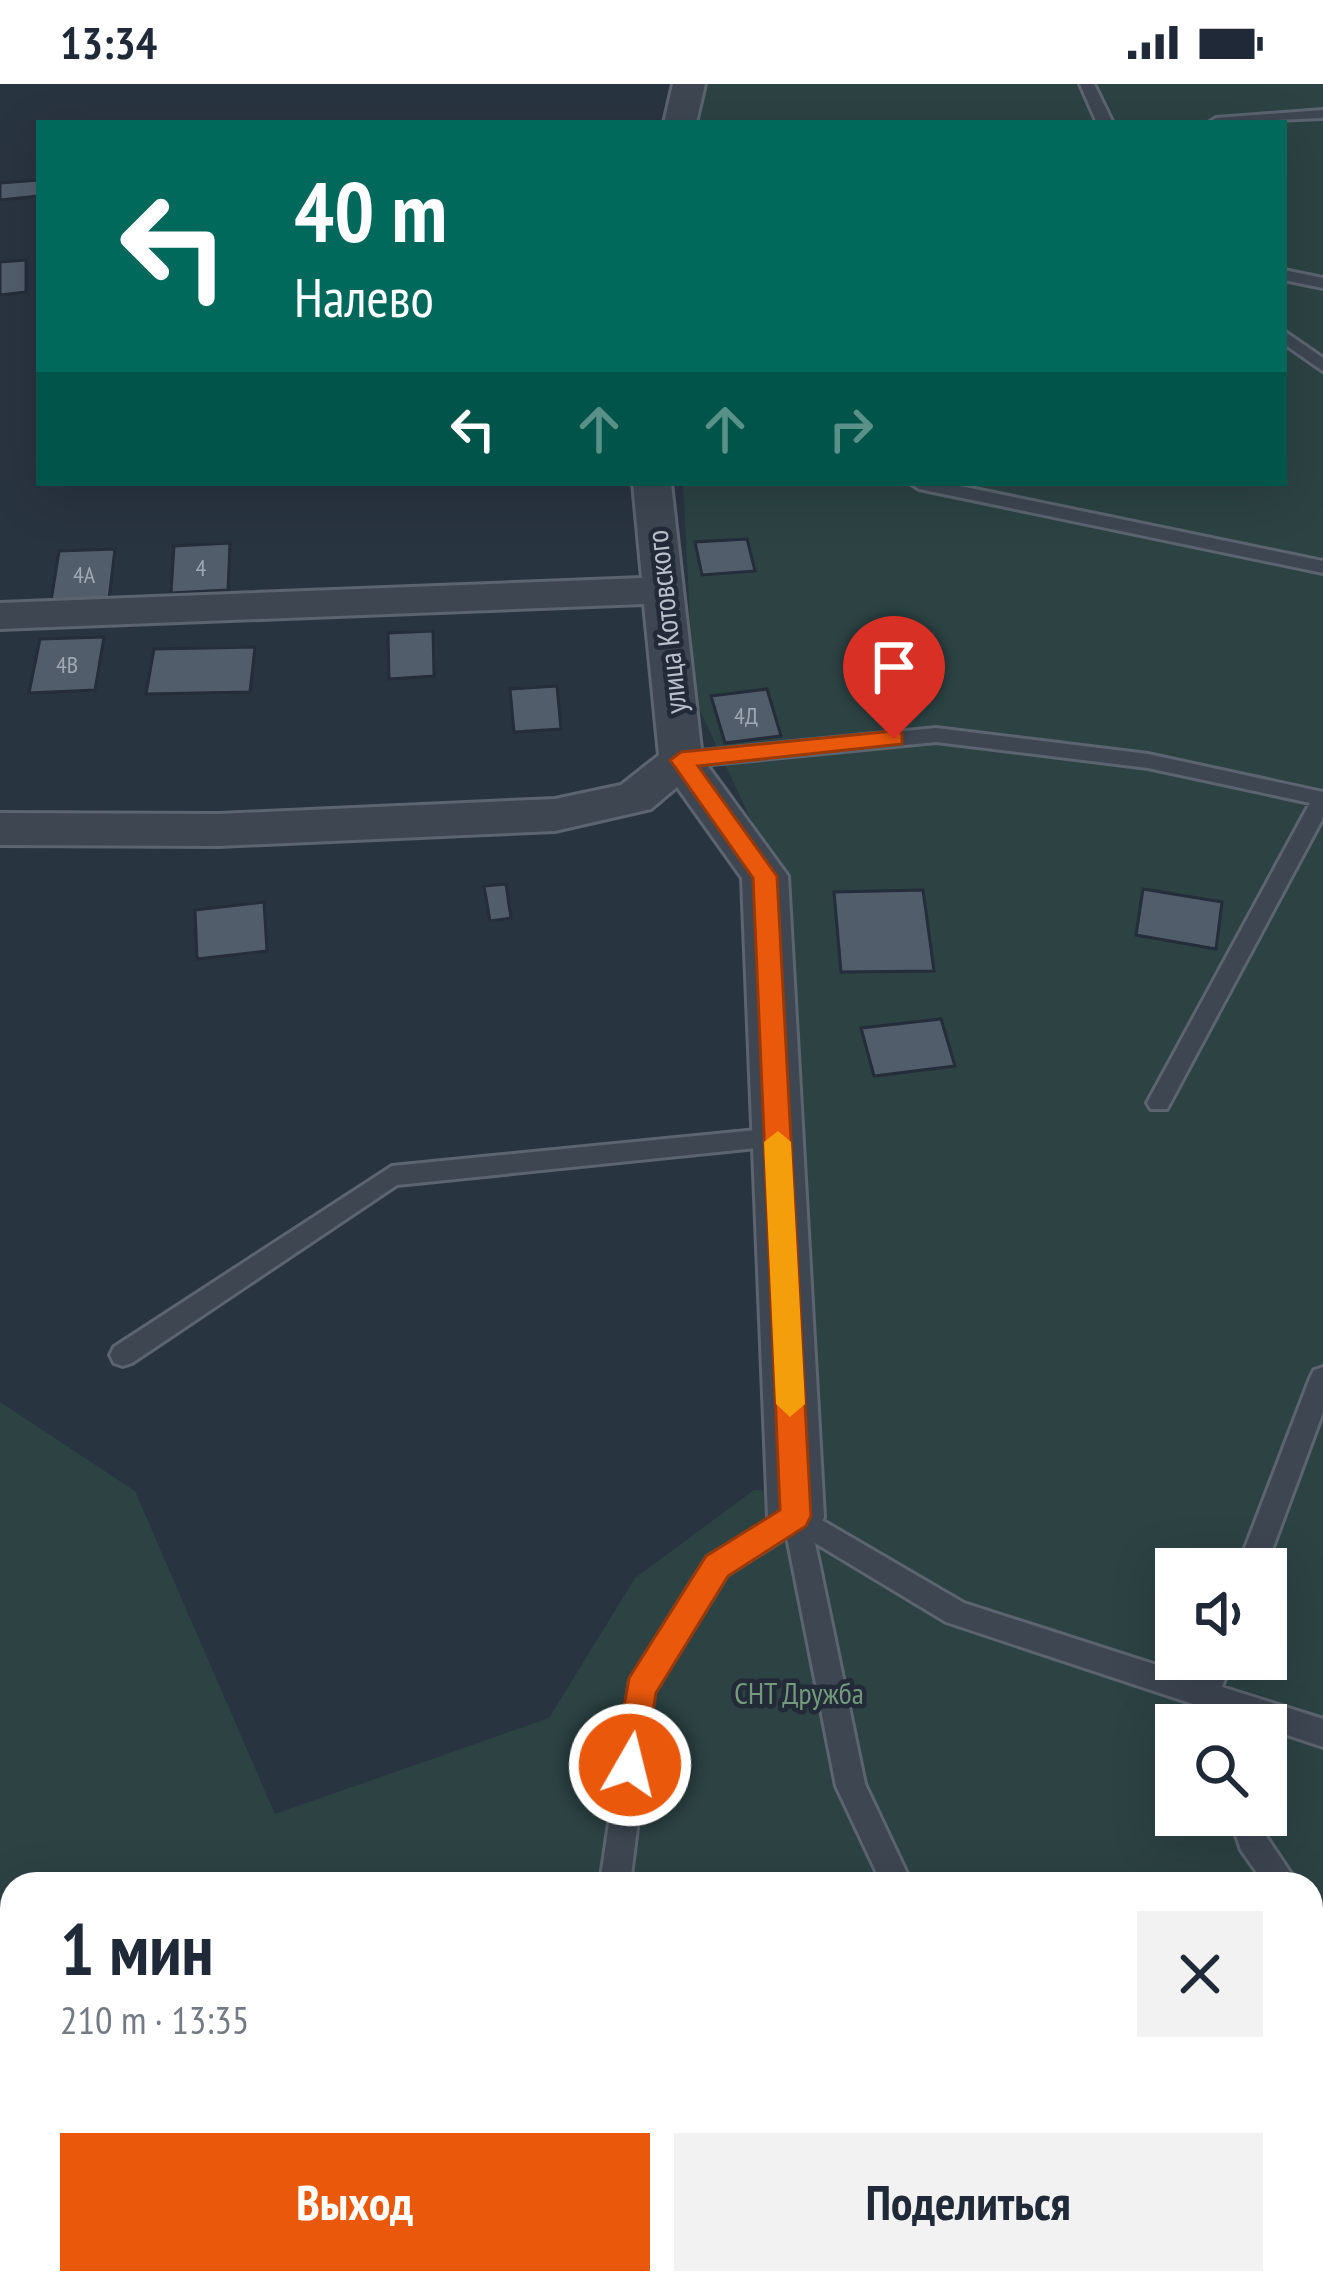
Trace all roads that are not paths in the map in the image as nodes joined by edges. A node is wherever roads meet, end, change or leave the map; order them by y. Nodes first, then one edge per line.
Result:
1 (689, 84) edge
2 (1088, 84) edge
3 (1323, 114) edge
4 (681, 120) edge
5 (1105, 120) edge
6 (1252, 120) edge
7 (1287, 276) edge
8 (1323, 283) edge
9 (1287, 338) edge
10 (1323, 366) edge
11 (652, 486) edge
12 (934, 486) edge
13 (1323, 568) edge
14 (664, 591) junction
15 (0, 616) edge
16 (681, 760) junction
17 (1323, 799) edge
18 (0, 829) edge
19 (1159, 1103) dead end
20 (777, 1137) junction
21 (123, 1355) dead end
22 (1323, 1378) edge
23 (796, 1516) junction
24 (1259, 1548) edge
25 (1210, 1680) edge
26 (1206, 1692) junction
27 (1210, 1704) edge
28 (1323, 1733) edge
29 (1250, 1836) edge
30 (617, 1872) edge
31 (891, 1872) edge
32 (1274, 1872) edge

1 - 4 street
2 - 5 lane
3 - 6 lane
7 - 8 lane
9 - 10 lane
11 - 14 street, улица Котовского
12 - 13 lane
14 - 15 street
14 - 16 street, улица Котовского
16 - 17 lane
16 - 18 street
16 - 20 street
17 - 19 lane
20 - 21 lane
20 - 23 street
22 - 24 lane
23 - 26 lane
23 - 30 lane
23 - 31 lane
25 - 26 lane
26 - 27 lane
26 - 28 lane
29 - 32 lane

